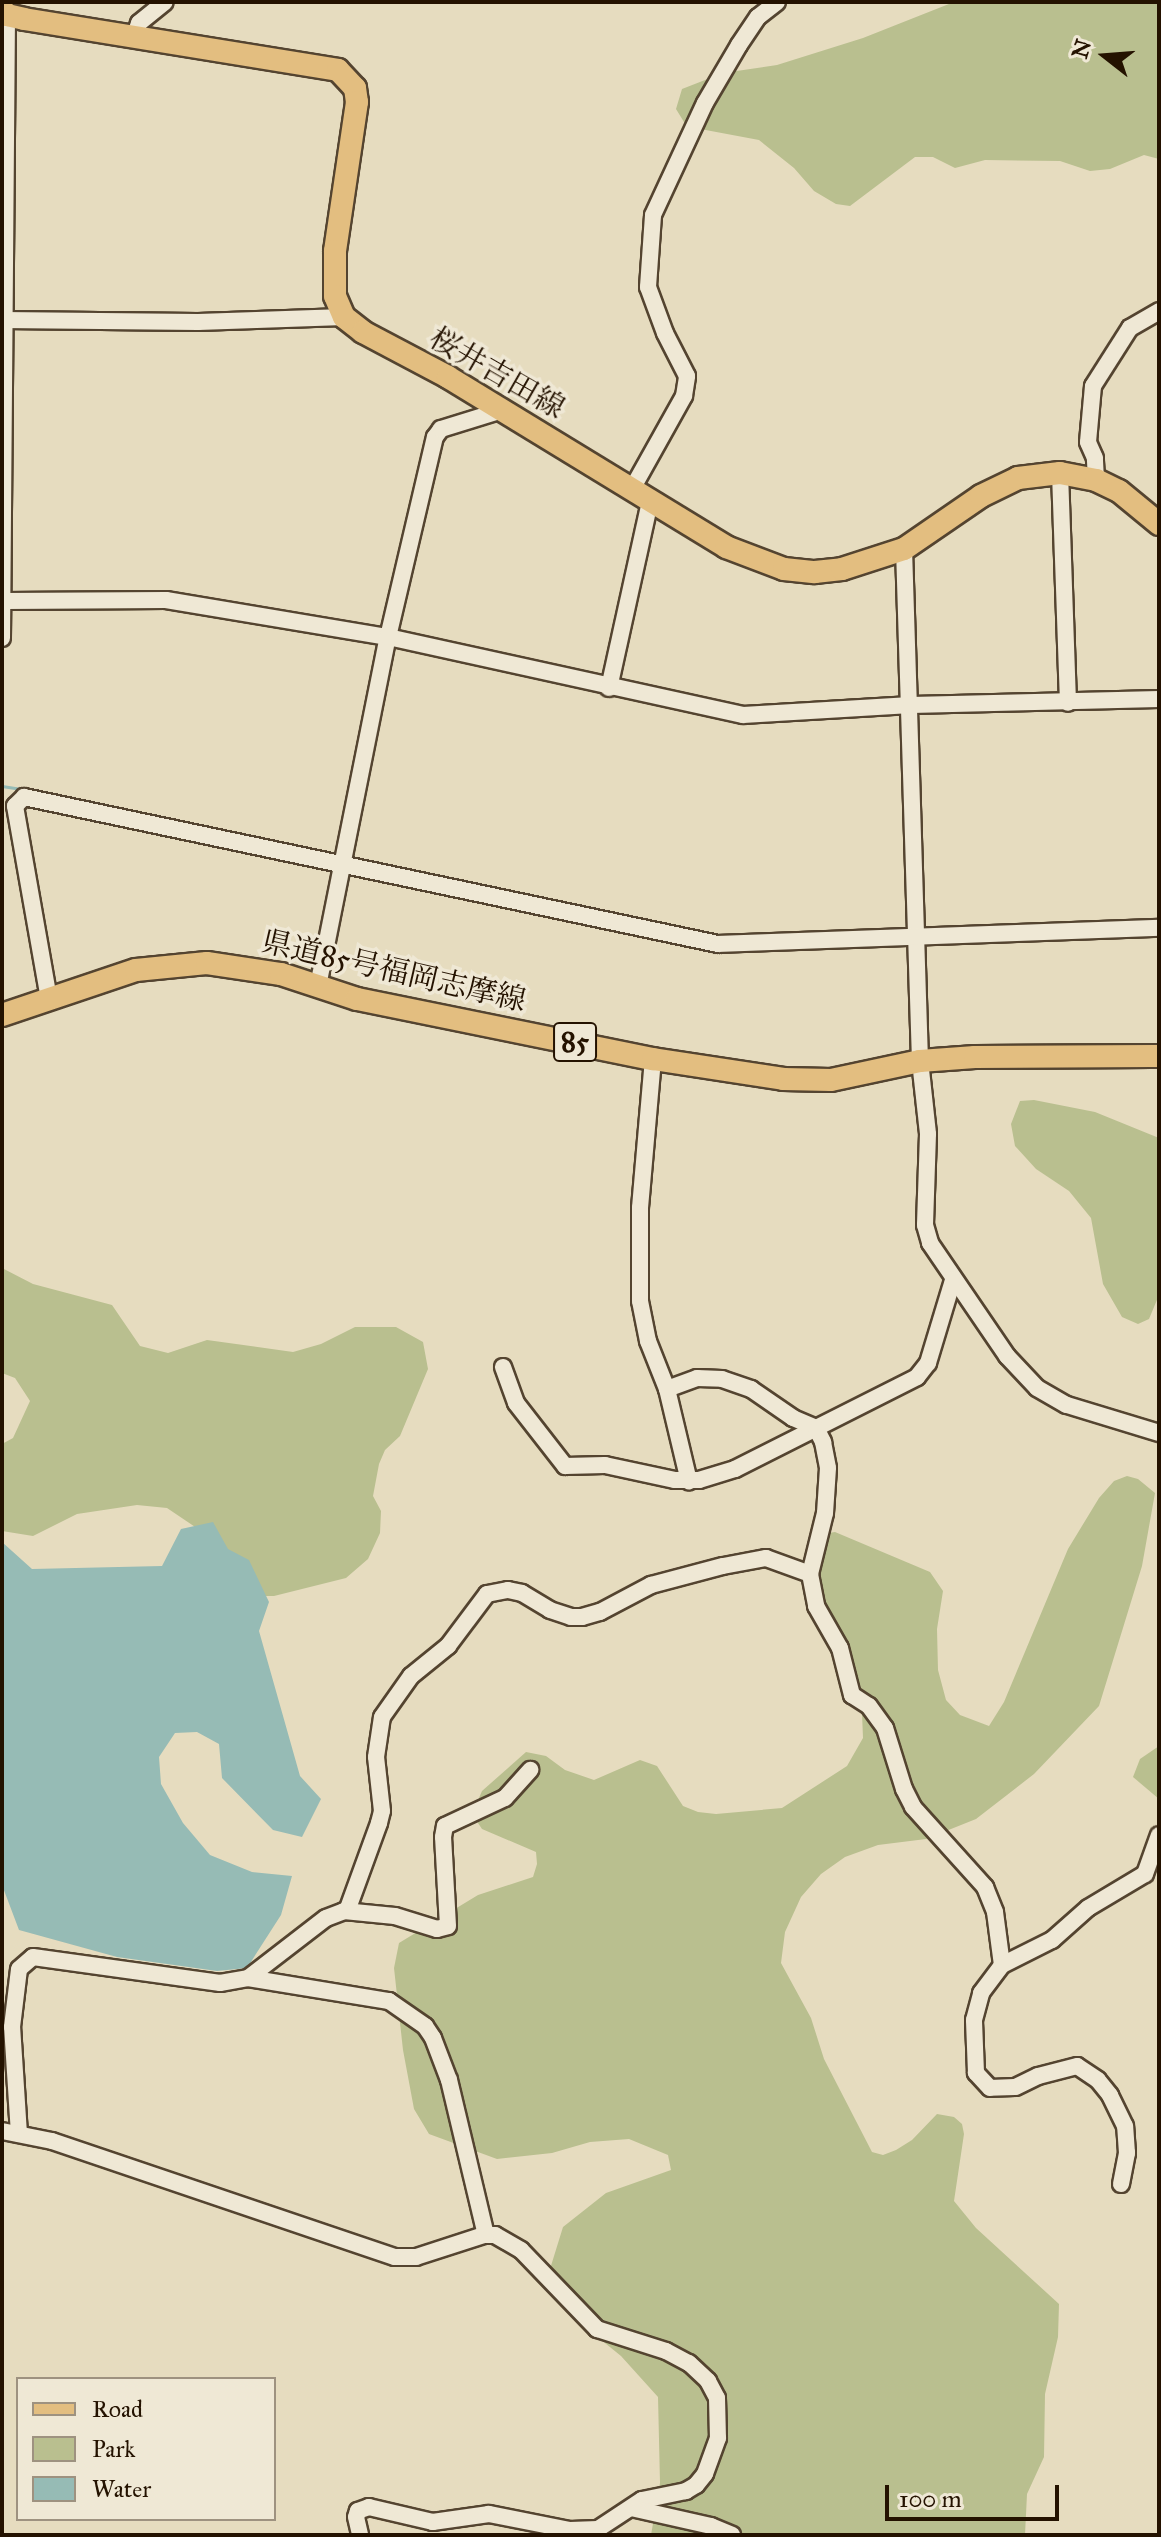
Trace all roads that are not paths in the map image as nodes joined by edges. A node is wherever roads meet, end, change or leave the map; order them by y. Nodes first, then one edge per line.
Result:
1 (165, 2) edge
2 (777, 2) edge
3 (4, 13) edge
4 (134, 37) junction
5 (1159, 311) edge
6 (344, 317) junction
7 (4, 320) edge
8 (499, 411) junction
9 (1060, 473) junction
10 (1096, 480) junction
11 (641, 495) junction
12 (1159, 524) edge
13 (904, 549) junction
14 (5, 601) junction
15 (388, 637) junction
16 (2, 638) edge
17 (609, 688) junction
18 (1159, 699) edge
19 (1068, 703) junction
20 (911, 705) junction
21 (343, 865) junction
22 (1159, 928) edge
23 (917, 937) junction
24 (318, 986) junction
25 (49, 999) junction
26 (2, 1015) edge
27 (1159, 1056) edge
28 (653, 1059) junction
29 (920, 1061) junction
30 (953, 1280) junction
31 (503, 1367) dead end
32 (667, 1389) junction
33 (816, 1428) junction
34 (1159, 1433) edge
35 (689, 1481) junction
36 (810, 1574) junction
37 (530, 1770) dead end
38 (1159, 1835) edge
39 (347, 1911) junction
40 (1002, 1965) junction
41 (248, 1978) junction
42 (10, 2133) edge
43 (1121, 2184) dead end
44 (486, 2235) junction
45 (631, 2508) junction
46 (360, 2535) edge
47 (732, 2535) edge

1 - 4 street
2 - 11 street
3 - 4 main road
3 - 7 street
4 - 6 main road
5 - 10 street
6 - 7 street
6 - 8 main road, 桜井吉田線
7 - 14 street
8 - 11 main road, 桜井吉田線
8 - 15 street
9 - 10 main road, 桜井吉田線
9 - 13 main road, 桜井吉田線
9 - 19 street
10 - 12 main road, 桜井吉田線
11 - 13 main road, 桜井吉田線
11 - 17 street
13 - 20 street
14 - 15 street
14 - 16 street
15 - 17 street
15 - 21 street
17 - 20 street
18 - 19 street
19 - 20 street
20 - 23 street
21 - 23 street
21 - 24 street
21 - 25 street
22 - 23 street
23 - 29 street
24 - 25 main road, 県道85号福岡志摩線 / 85
24 - 28 main road, 県道85号福岡志摩線 / 85
25 - 26 main road, 県道85号福岡志摩線 / 85
27 - 29 main road, 県道85号福岡志摩線 / 85
28 - 29 main road, 県道85号福岡志摩線 / 85
28 - 32 street
29 - 30 street
30 - 33 street
30 - 34 street
31 - 35 street
32 - 33 street
32 - 35 street
33 - 35 street
33 - 36 street
36 - 39 street
36 - 40 street
37 - 39 street
38 - 40 street
39 - 41 street
40 - 43 street
41 - 42 street
41 - 44 street
42 - 44 street
44 - 45 street
45 - 46 street
45 - 47 street

